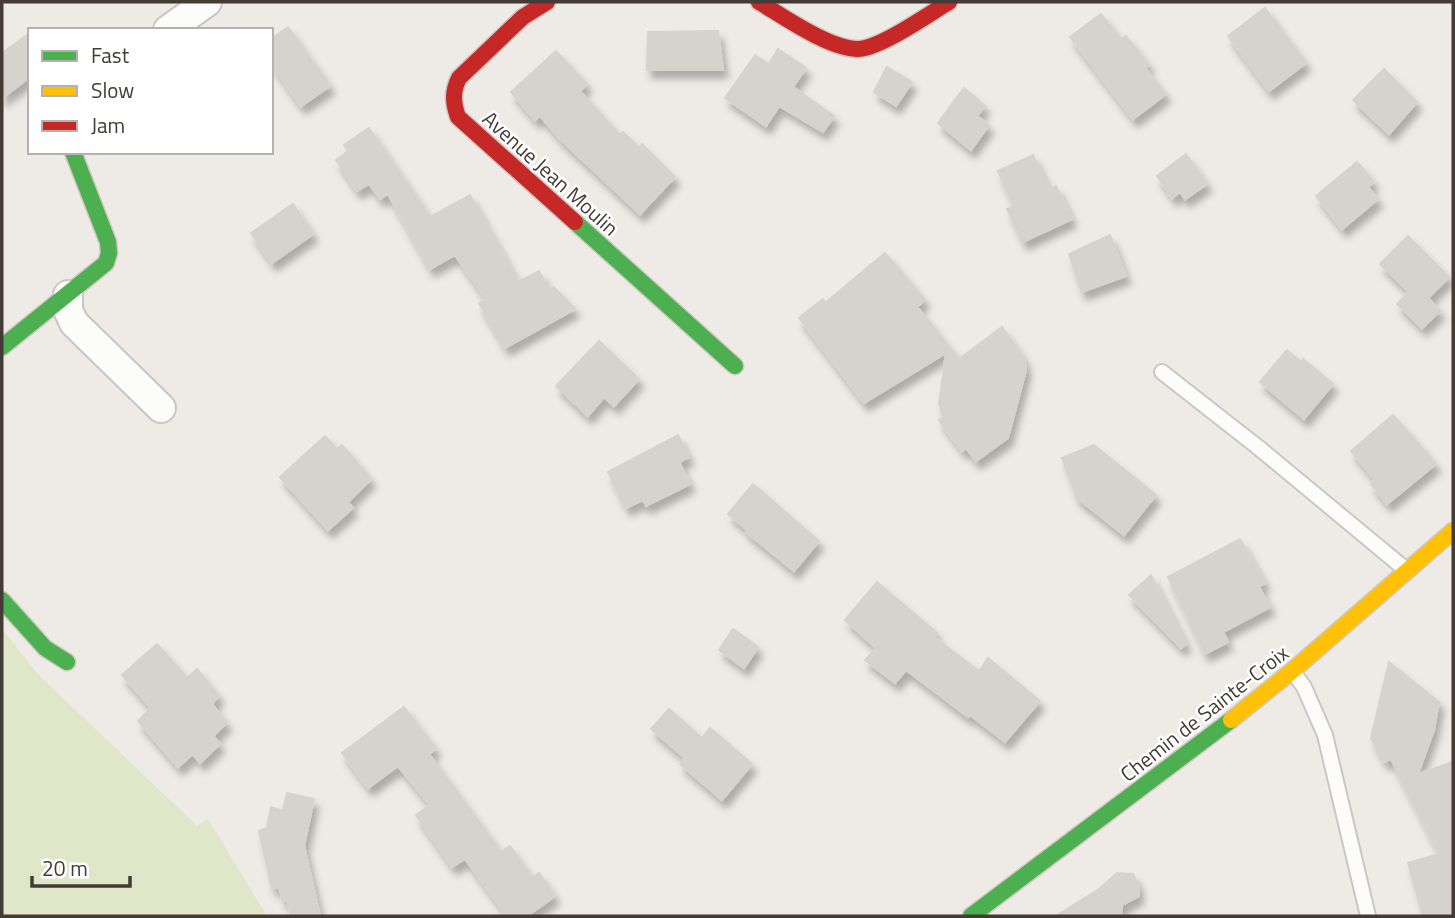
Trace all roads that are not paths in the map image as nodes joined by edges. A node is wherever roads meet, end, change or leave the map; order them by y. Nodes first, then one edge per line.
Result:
1 (207, 2) edge
2 (547, 2) edge
3 (759, 2) edge
4 (949, 2) edge
5 (171, 28) edge
6 (74, 154) edge
7 (68, 295) junction
8 (2, 347) edge
9 (735, 366) dead end
10 (1161, 372) dead end
11 (161, 408) dead end
12 (1453, 531) edge
13 (1408, 571) junction
14 (2, 600) edge
15 (67, 662) dead end
16 (1292, 671) junction
17 (971, 916) edge
18 (1368, 916) edge

1 - 5 street
2 - 9 street, Avenue Jean Moulin
3 - 4 street
6 - 7 street
7 - 8 street
7 - 11 street
10 - 13 lane
12 - 13 street, Chemin de Sainte-Croix
13 - 16 street, Chemin de Sainte-Croix
14 - 15 street
16 - 17 street, Chemin de Sainte-Croix
16 - 18 lane

